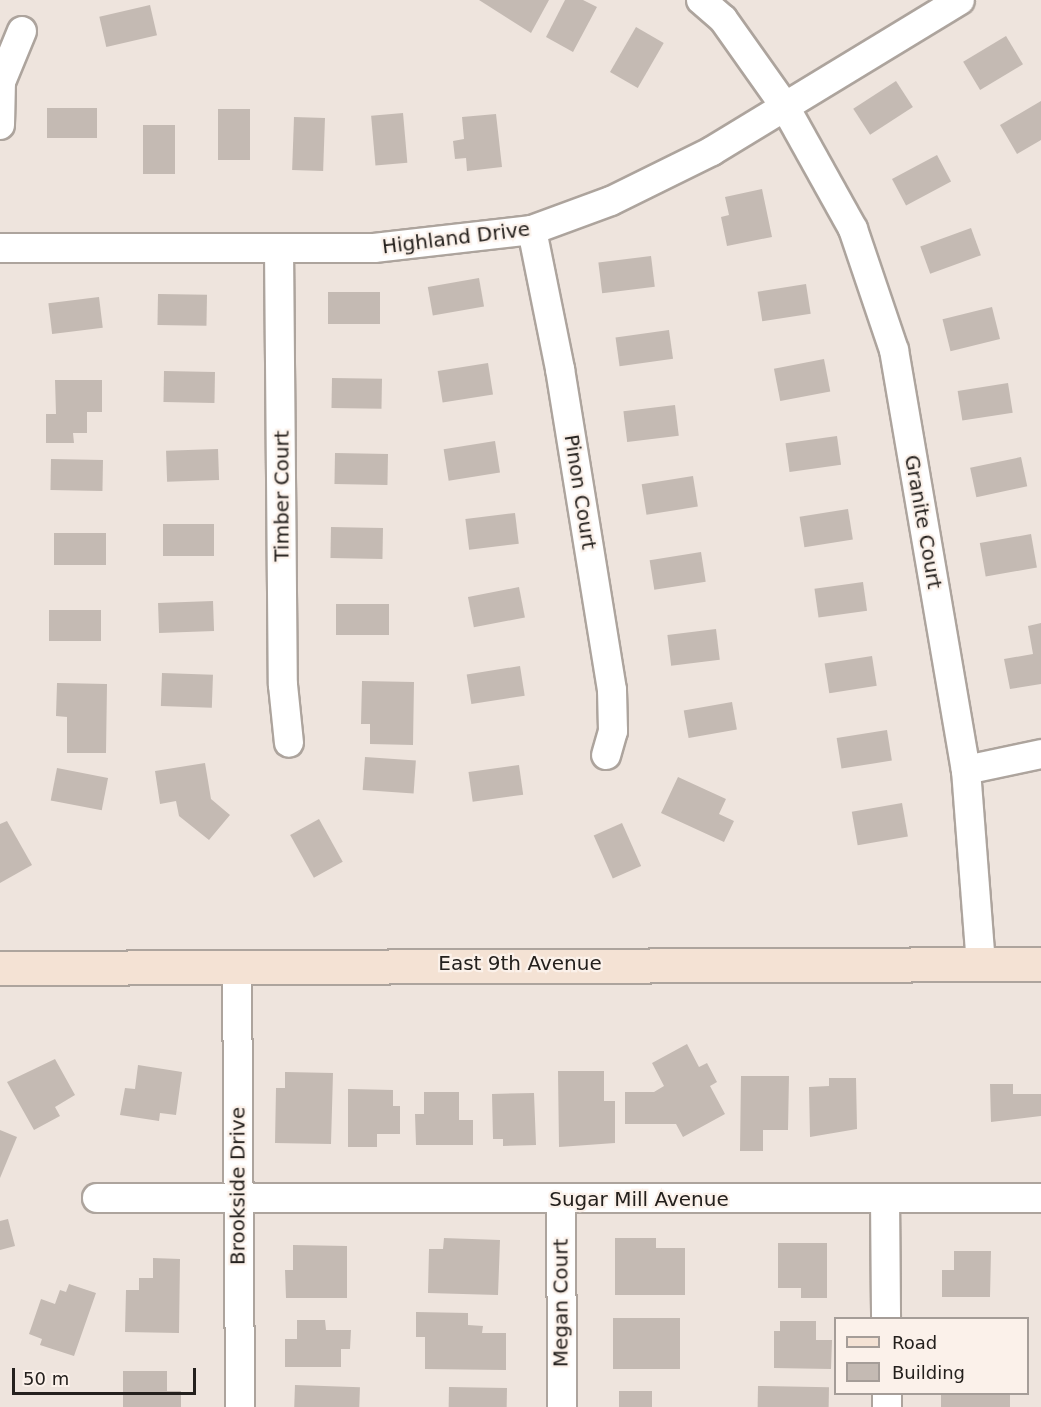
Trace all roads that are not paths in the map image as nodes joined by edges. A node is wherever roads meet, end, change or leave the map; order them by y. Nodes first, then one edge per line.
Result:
1 (701, 0) edge
2 (960, 0) edge
3 (22, 31) dead end
4 (784, 105) junction
5 (0, 125) edge
6 (532, 230) junction
7 (0, 248) edge
8 (279, 248) junction
9 (289, 743) dead end
10 (1041, 754) edge
11 (606, 755) dead end
12 (966, 770) junction
13 (981, 963) junction
14 (1041, 964) edge
15 (237, 966) junction
16 (0, 968) edge
17 (98, 1198) dead end
18 (885, 1198) junction
19 (1041, 1198) edge
20 (561, 1199) junction
21 (238, 1200) junction
22 (886, 1317) edge
23 (240, 1407) edge
24 (562, 1407) edge

1 - 4 street, Granite Court
2 - 4 street, Highland Drive
3 - 5 street
4 - 6 street, Highland Drive
4 - 12 street, Granite Court
6 - 8 street, Highland Drive
6 - 11 street, Pinon Court
7 - 8 street, Highland Drive
8 - 9 street, Timber Court
10 - 12 street
12 - 13 street, Granite Court
13 - 14 main road, East 9th Avenue
13 - 15 main road, East 9th Avenue
15 - 16 main road, East 9th Avenue
15 - 21 street, Brookside Drive
17 - 21 street, Sugar Mill Avenue
18 - 19 street, Sugar Mill Avenue
18 - 20 street, Sugar Mill Avenue
18 - 22 street
20 - 21 street, Sugar Mill Avenue
20 - 24 street, Megan Court
21 - 23 street, Brookside Drive

